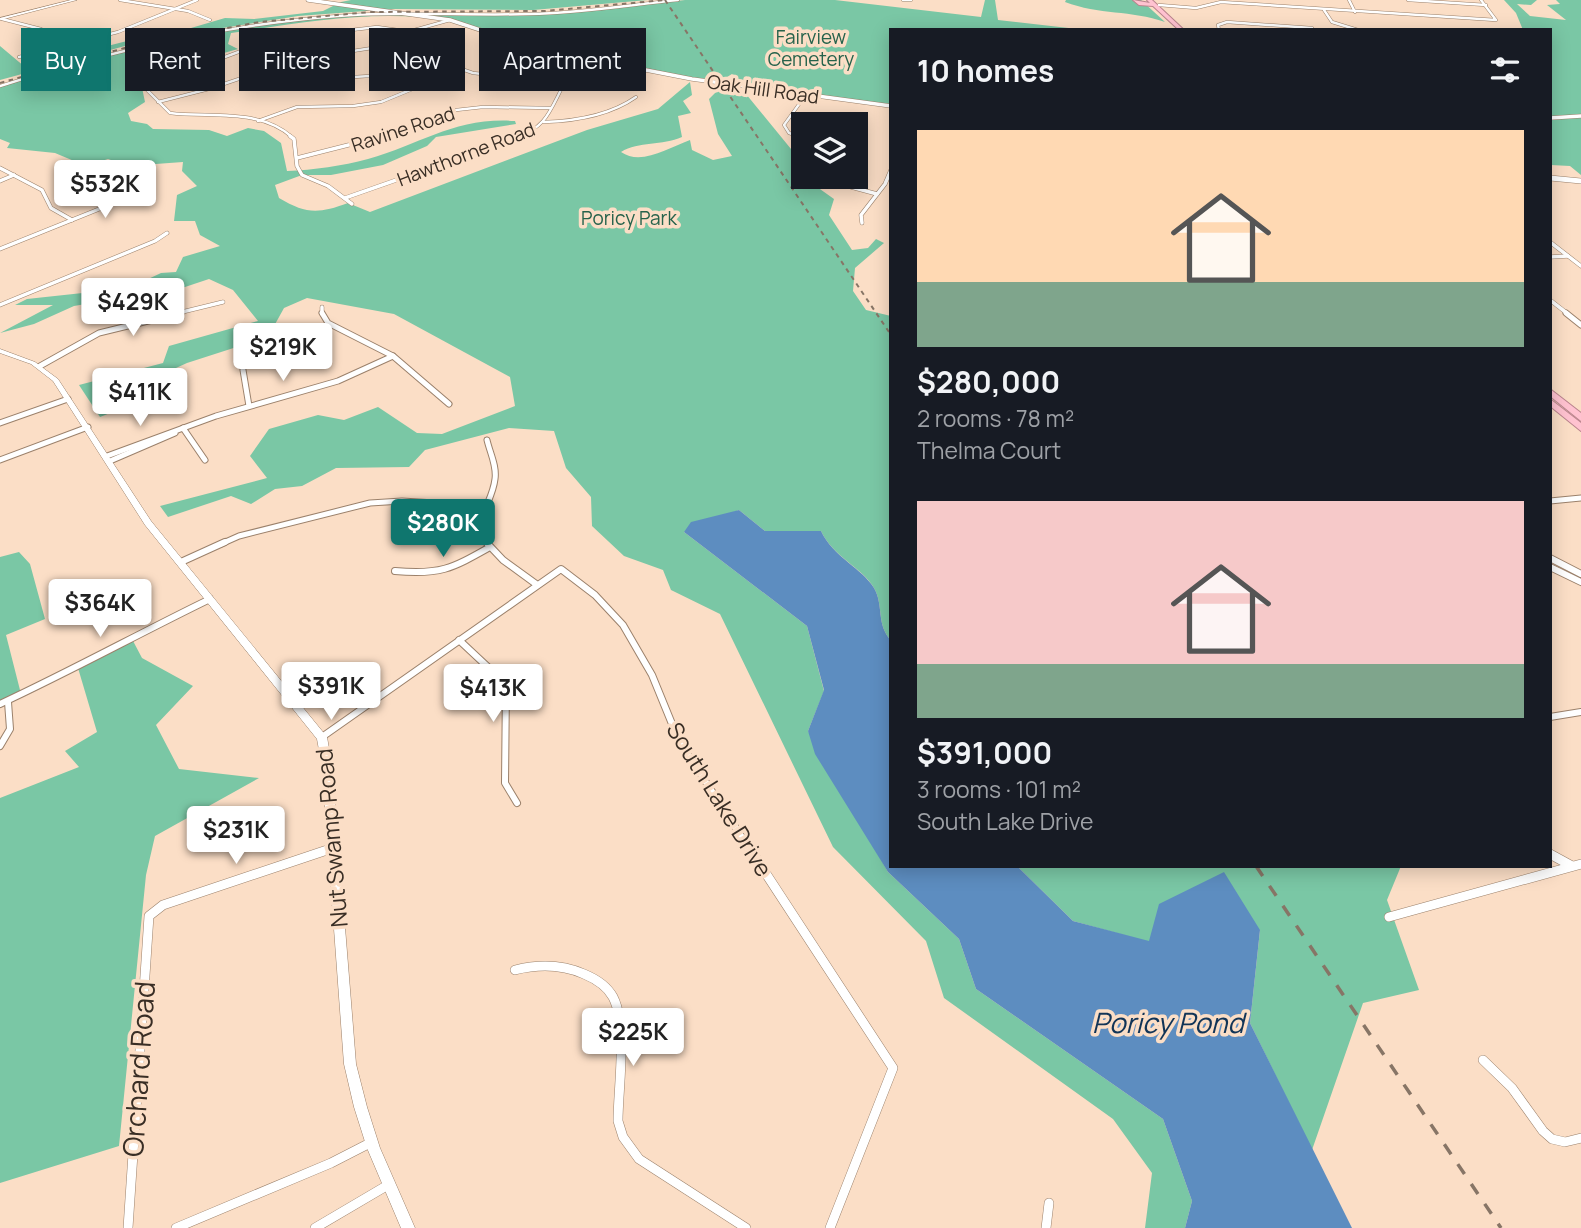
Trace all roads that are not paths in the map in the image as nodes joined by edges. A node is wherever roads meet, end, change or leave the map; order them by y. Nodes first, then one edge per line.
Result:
1 (75, 0) edge
2 (120, 0) edge
3 (197, 0) edge
4 (308, 0) edge
5 (678, 0) edge
6 (903, 0) edge
7 (911, 0) edge
8 (1135, 0) edge
9 (1349, 0) edge
10 (1408, 0) edge
11 (1481, 0) edge
12 (1215, 1) edge
13 (1435, 1) edge
14 (1154, 3) edge
15 (1486, 5) junction
16 (176, 9) junction
17 (1324, 9) junction
18 (1355, 12) junction
19 (397, 13) junction
20 (1, 19) edge
21 (210, 20) dead end
22 (450, 20) junction
23 (30, 28) edge
24 (393, 28) edge
25 (424, 28) edge
26 (1182, 28) edge
27 (1219, 28) edge
28 (1293, 28) edge
29 (1312, 28) edge
30 (1351, 28) edge
31 (479, 30) edge
32 (19, 57) dead end
33 (646, 70) edge
34 (239, 79) edge
35 (0, 86) edge
36 (409, 91) edge
37 (560, 91) edge
38 (805, 96) junction
39 (636, 97) dead end
40 (158, 103) junction
41 (889, 106) edge
42 (551, 108) junction
43 (793, 112) edge
44 (791, 115) edge
45 (1581, 116) edge
46 (1552, 118) edge
47 (257, 121) junction
48 (544, 122) junction
49 (791, 134) edge
50 (297, 158) junction
51 (0, 168) edge
52 (889, 173) edge
53 (15, 175) junction
54 (115, 177) dead end
55 (1552, 178) edge
56 (0, 181) edge
57 (1581, 181) edge
58 (859, 189) edge
59 (877, 194) junction
60 (345, 198) junction
61 (352, 204) dead end
62 (72, 220) junction
63 (862, 223) dead end
64 (167, 233) dead end
65 (1552, 244) edge
66 (0, 248) edge
67 (1568, 256) junction
68 (1552, 257) edge
69 (1581, 266) edge
70 (223, 302) dead end
71 (1552, 302) edge
72 (0, 305) edge
73 (322, 307) dead end
74 (1581, 325) edge
75 (0, 351) edge
76 (393, 356) junction
77 (40, 366) junction
78 (243, 370) dead end
79 (1552, 393) edge
80 (68, 399) junction
81 (1552, 403) edge
82 (449, 404) dead end
83 (249, 406) junction
84 (1579, 415) edge
85 (0, 423) edge
86 (88, 427) junction
87 (183, 428) junction
88 (1581, 428) edge
89 (487, 440) dead end
90 (108, 458) junction
91 (0, 460) edge
92 (205, 460) dead end
93 (1581, 498) edge
94 (1552, 501) edge
95 (484, 506) junction
96 (491, 547) junction
97 (1552, 559) edge
98 (181, 562) junction
99 (1552, 568) edge
100 (395, 571) dead end
101 (1581, 574) edge
102 (1581, 582) edge
103 (536, 584) junction
104 (210, 599) junction
105 (459, 640) junction
106 (4, 703) edge
107 (1581, 712) edge
108 (1552, 717) edge
109 (322, 737) junction
110 (0, 746) edge
111 (517, 803) dead end
112 (333, 848) junction
113 (1552, 855) edge
114 (1576, 865) edge
115 (1389, 917) dead end
116 (515, 970) dead end
117 (1483, 1060) dead end
118 (1581, 1138) edge
119 (370, 1143) junction
120 (388, 1185) junction
121 (1049, 1203) dead end
122 (128, 1228) edge
123 (176, 1228) edge
124 (315, 1228) edge
125 (408, 1228) edge
126 (746, 1228) edge
127 (830, 1228) edge
128 (1046, 1228) edge

1 - 20 main road
2 - 16 street
3 - 16 street
4 - 19 street, Oak Hill Road
5 - 19 street
6 - 7 street
8 - 14 highway
9 - 18 street
10 - 13 street
11 - 15 street
12 - 14 street
12 - 17 street
13 - 15 street
14 - 26 highway
15 - 18 street
16 - 21 street
16 - 32 street
17 - 18 street
17 - 30 street
19 - 22 street, Oak Hill Road
19 - 35 street
20 - 23 street
22 - 25 street
22 - 31 street, Oak Hill Road
24 - 40 street
27 - 28 street
28 - 29 street
33 - 38 street, Oak Hill Road
34 - 40 street
36 - 47 street
37 - 42 street, Hawthorne Road
38 - 41 street, Oak Hill Road
38 - 43 street
39 - 48 street
40 - 47 street
42 - 48 street, Hawthorne Road
42 - 50 street, Ravine Road
44 - 49 street
45 - 46 street
47 - 50 street
48 - 60 street, Hawthorne Road
50 - 60 street
51 - 53 street
52 - 59 street
53 - 56 street
53 - 62 street
54 - 62 street
55 - 57 street
58 - 59 street
59 - 63 street
60 - 61 street
62 - 66 street
64 - 72 street
65 - 67 street
67 - 68 street
67 - 69 street
70 - 77 street
71 - 74 street
73 - 76 street
75 - 77 main road, Nut Swamp Road
76 - 82 street
76 - 83 street
77 - 80 main road, Nut Swamp Road
78 - 83 street
79 - 84 highway
80 - 85 street
80 - 86 main road, Nut Swamp Road
81 - 88 highway
83 - 87 street
86 - 90 main road, Nut Swamp Road
86 - 91 street
87 - 90 street
87 - 92 street
89 - 95 street
90 - 98 main road, Nut Swamp Road
93 - 94 street
95 - 96 street
95 - 98 street
96 - 100 street
96 - 103 street
97 - 101 street
98 - 104 main road, Nut Swamp Road
99 - 102 street
103 - 105 street, South Lake Drive
103 - 127 street, South Lake Drive
104 - 106 street
104 - 109 main road, Nut Swamp Road
105 - 109 street, South Lake Drive
105 - 111 street
106 - 110 street
107 - 108 street
109 - 112 main road, Nut Swamp Road
112 - 119 main road, Nut Swamp Road
112 - 122 street, Orchard Road
113 - 114 street
114 - 115 street
116 - 126 street
117 - 118 street
119 - 120 main road, Nut Swamp Road
119 - 123 street
120 - 124 street
120 - 125 main road, Nut Swamp Road
121 - 128 street

